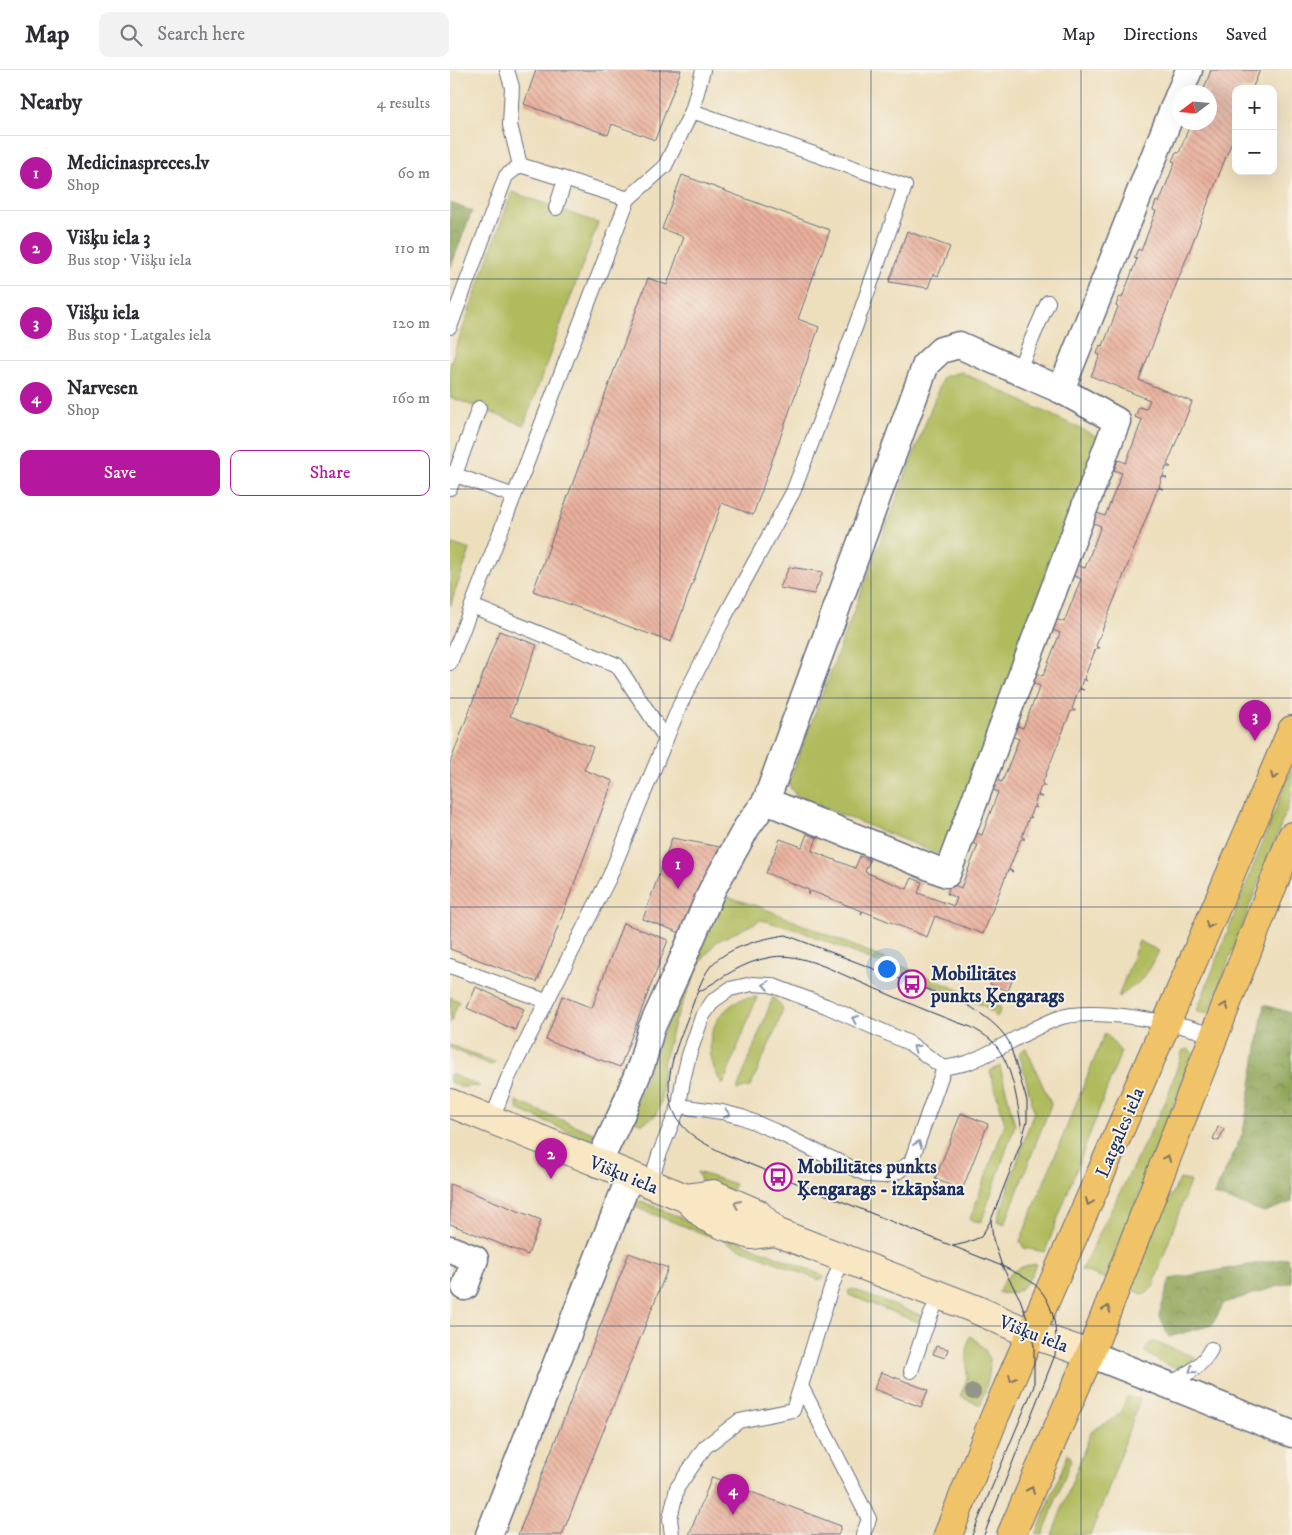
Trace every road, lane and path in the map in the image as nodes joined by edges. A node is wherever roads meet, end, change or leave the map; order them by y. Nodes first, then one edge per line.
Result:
1 (508, 70) edge
2 (520, 70) edge
3 (703, 70) edge
4 (1189, 70) edge
5 (1183, 85) edge
6 (512, 87) junction
7 (692, 111) junction
8 (1172, 113) edge
9 (520, 166) junction
10 (565, 180) junction
11 (628, 199) junction
12 (556, 208) dead end
13 (1048, 302) dead end
14 (450, 327) edge
15 (1018, 371) junction
16 (1061, 390) junction
17 (479, 408) dead end
18 (452, 474) edge
19 (450, 488) edge
20 (514, 496) junction
21 (472, 606) junction
22 (450, 663) edge
23 (1292, 730) edge
24 (666, 739) junction
25 (766, 801) junction
26 (1292, 836) edge
27 (450, 966) edge
28 (546, 1002) junction
29 (1166, 1024) junction
30 (1214, 1036) junction
31 (944, 1068) junction
32 (450, 1103) edge
33 (679, 1106) junction
34 (492, 1120) junction
35 (598, 1164) junction
36 (640, 1180) junction
37 (450, 1249) edge
38 (842, 1257) junction
39 (464, 1288) dead end
40 (940, 1295) junction
41 (1032, 1334) junction
42 (1211, 1349) dead end
43 (1090, 1354) junction
44 (911, 1371) dead end
45 (1168, 1385) junction
46 (801, 1386) junction
47 (1292, 1434) edge
48 (489, 1535) edge
49 (672, 1535) edge
50 (862, 1535) edge
51 (948, 1535) edge
52 (1011, 1535) edge

1 - 6 lane
2 - 6 lane
3 - 7 lane
4 - 5 street
6 - 9 lane
7 - 11 lane
7 - 24 lane
8 - 16 street
9 - 10 lane
9 - 14 lane
10 - 11 lane
10 - 12 lane
11 - 20 lane
13 - 15 lane
15 - 16 street
15 - 25 street
16 - 25 street
17 - 18 lane
18 - 19 lane
18 - 20 lane
20 - 21 lane
21 - 22 lane
21 - 24 lane
23 -> 29 highway, Latgales iela
24 - 28 lane
25 - 35 street
30 -> 26 highway
27 - 28 lane
28 - 34 lane
29 - 30 lane
29 - 31 lane
29 -> 41 highway, Latgales iela
43 -> 30 highway
33 -> 31 lane
31 -> 33 lane
32 - 34 street, Višķu iela
33 - 36 lane
34 - 35 street, Višķu iela
35 - 36 street, Višķu iela
36 - 38 street, Višķu iela
36 - 48 street
37 - 39 street
38 - 40 street, Višķu iela
38 - 46 lane
40 - 41 street, Višķu iela
40 - 44 lane
41 - 43 street, Višķu iela
41 -> 51 highway, Latgales iela
42 -> 45 lane
43 - 45 street, Višķu iela
52 -> 43 highway
45 - 47 street, Višķu iela
46 - 49 lane
46 - 50 lane

